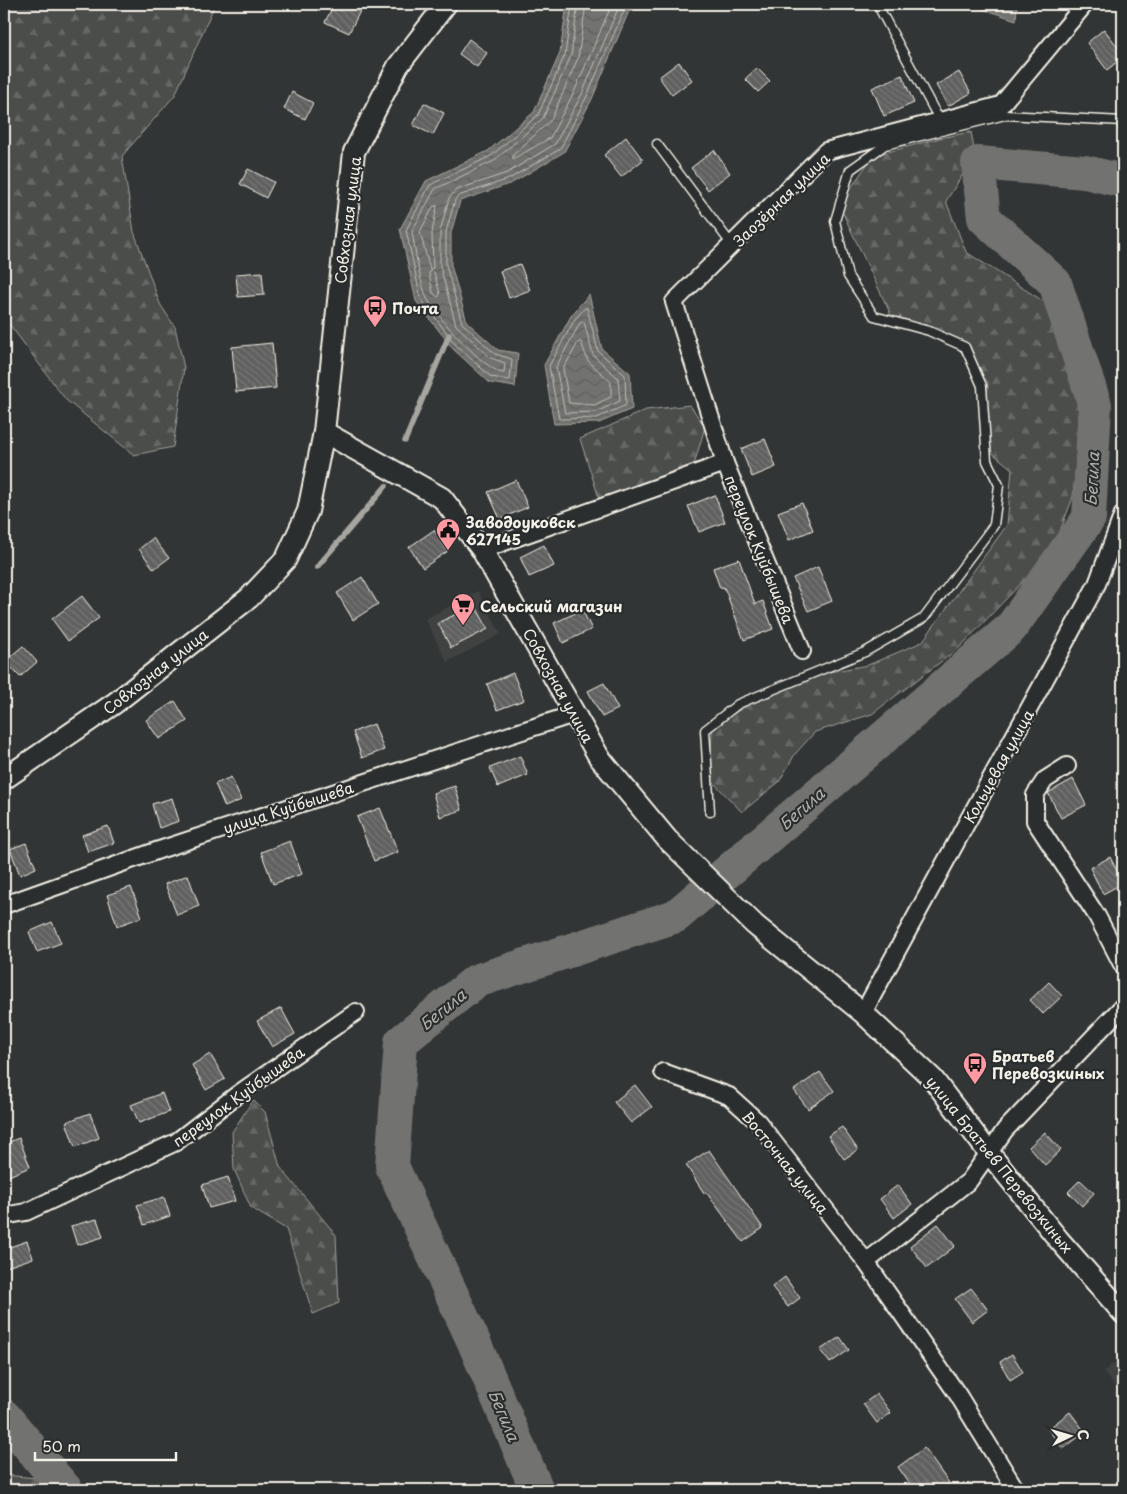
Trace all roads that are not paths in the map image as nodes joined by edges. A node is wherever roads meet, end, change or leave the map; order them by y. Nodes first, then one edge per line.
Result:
1 (446, 4) edge
2 (877, 4) edge
3 (1085, 4) edge
4 (940, 121) junction
5 (1123, 122) edge
6 (658, 144) dead end
7 (732, 245) junction
8 (324, 432) junction
9 (725, 463) junction
10 (1123, 514) edge
11 (482, 550) junction
12 (802, 651) dead end
13 (574, 714) junction
14 (1067, 766) dead end
15 (4, 779) edge
16 (710, 812) dead end
17 (4, 905) edge
18 (755, 925) joint
19 (1123, 966) edge
20 (1123, 1006) edge
21 (356, 1012) dead end
22 (863, 1013) junction
23 (662, 1072) dead end
24 (989, 1153) junction
25 (4, 1216) edge
26 (866, 1262) junction
27 (1123, 1313) edge
28 (1016, 1490) edge

1 - 8 street, Совхозная улица
2 - 4 lane
3 - 4 street, Заозёрная улица
4 - 7 street, Заозёрная улица
5 - 16 lane
6 - 7 lane
7 - 9 street, Заозёрная улица
8 - 11 street, Совхозная улица
8 - 15 street, Совхозная улица
9 - 11 street, переулок Куйбышева
9 - 12 street, переулок Куйбышева
10 - 22 street, Кольцевая улица
11 - 13 street, Совхозная улица
13 - 17 street, улица Куйбышева
13 - 18 street, Совхозная улица
14 - 19 street
18 - 22 street, улица Братьев Перевозкиных
20 - 24 street
21 - 25 street, переулок Куйбышева
22 - 24 street, улица Братьев Перевозкиных
23 - 26 street, Восточная улица
24 - 26 street
24 - 27 street, улица Братьев Перевозкиных
26 - 28 street, Восточная улица

